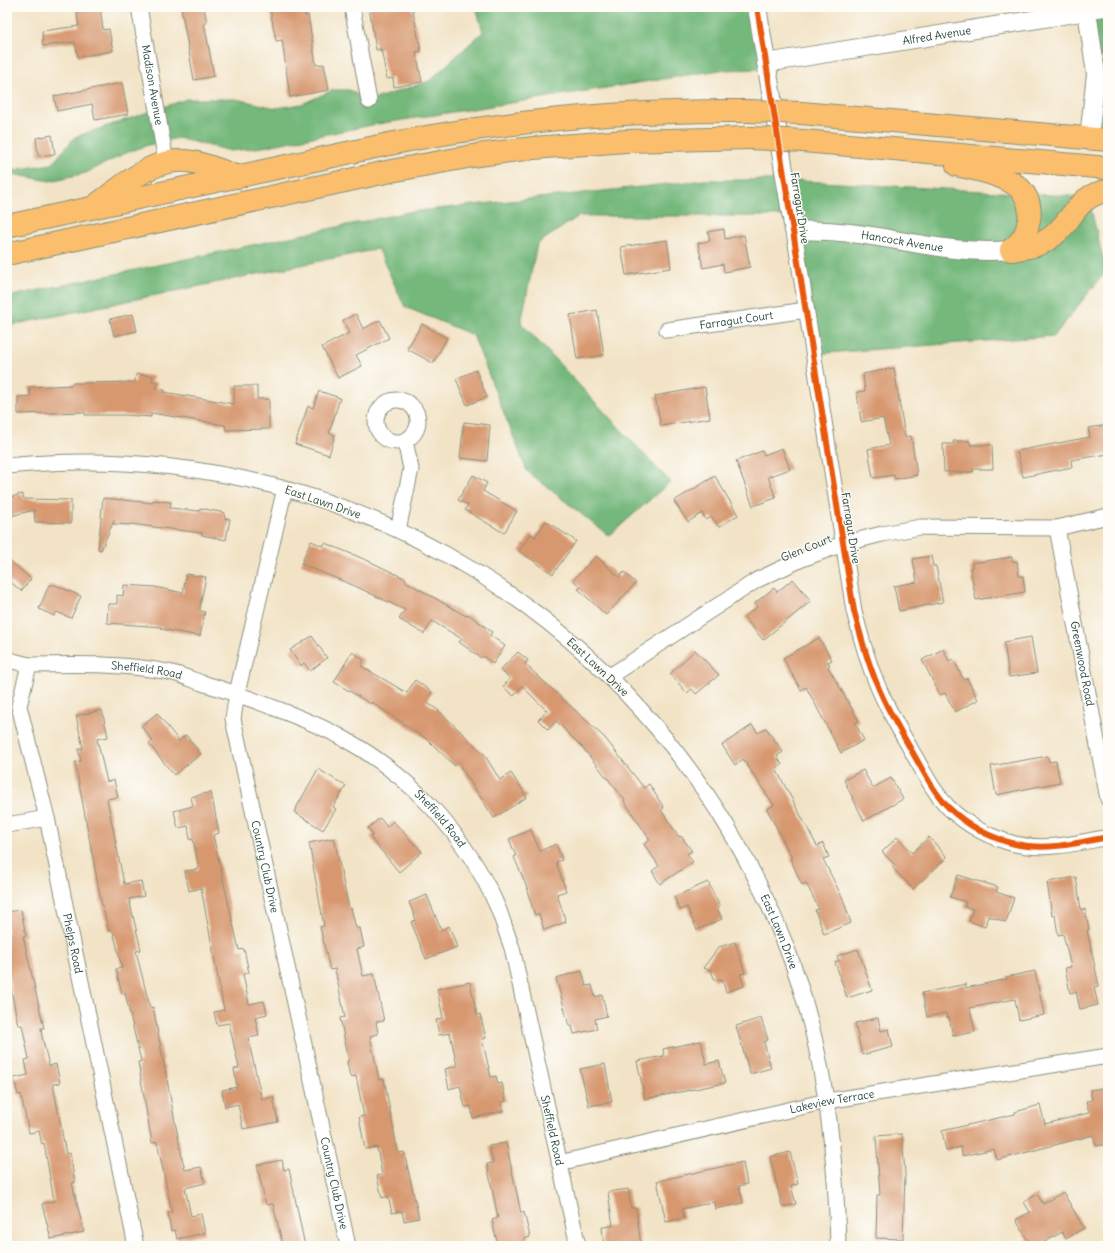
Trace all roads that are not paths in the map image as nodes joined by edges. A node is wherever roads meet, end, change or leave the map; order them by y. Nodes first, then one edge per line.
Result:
1 (139, 7) edge
2 (352, 7) edge
3 (757, 7) edge
4 (1108, 8) edge
5 (1087, 9) edge
6 (766, 63) junction
7 (369, 101) dead end
8 (1098, 139) edge
9 (884, 147) junction
10 (166, 162) junction
11 (1108, 168) edge
12 (238, 177) junction
13 (1108, 191) edge
14 (91, 208) junction
15 (7, 211) edge
16 (35, 220) junction
17 (7, 226) edge
18 (794, 231) junction
19 (1011, 250) junction
20 (7, 254) edge
21 (806, 310) junction
22 (667, 330) dead end
23 (405, 442) dead end
24 (7, 466) edge
25 (285, 488) junction
26 (1108, 516) edge
27 (1057, 528) junction
28 (398, 530) junction
29 (843, 544) junction
30 (7, 658) edge
31 (29, 665) junction
32 (610, 676) junction
33 (237, 693) junction
34 (1108, 799) edge
35 (48, 818) junction
36 (7, 825) edge
37 (1108, 837) edge
38 (1108, 1056) edge
39 (827, 1101) junction
40 (559, 1163) junction
41 (136, 1246) edge
42 (348, 1246) edge
43 (578, 1246) edge
44 (838, 1246) edge

1 - 10 street, Madison Avenue
2 - 7 street
3 - 6 street, Farragut Drive
4 - 5 street, Alfred Avenue
5 - 6 street, Alfred Avenue
5 - 8 street
6 - 18 street, Farragut Drive
8 - 12 highway, bridge
9 - 11 highway
9 - 19 highway
9 - 20 highway, bridge
10 - 12 highway
10 - 14 highway
12 - 14 highway
13 - 19 highway
14 - 16 highway
15 - 16 highway
16 - 17 highway
18 - 19 street, Hancock Avenue
18 - 21 street, Farragut Drive
21 - 22 street, Farragut Court
21 - 29 street, Farragut Drive
23 - 28 street
24 - 25 street, East Lawn Drive
25 - 28 street, East Lawn Drive
25 - 33 street, Country Club Drive
26 - 27 street, Glen Court
27 - 29 street, Glen Court
27 - 34 street, Greenwood Road
28 - 32 street, East Lawn Drive
29 - 32 street, Glen Court
29 - 37 street, Farragut Drive
30 - 31 street
31 - 33 street, Sheffield Road
31 - 35 street, Phelps Road
32 - 39 street, East Lawn Drive
33 - 40 street, Sheffield Road
33 - 42 street, Country Club Drive
35 - 36 street
35 - 41 street, Phelps Road
38 - 39 street, Lakeview Terrace
39 - 40 street, Lakeview Terrace
39 - 44 street, East Lawn Drive
40 - 43 street, Sheffield Road

